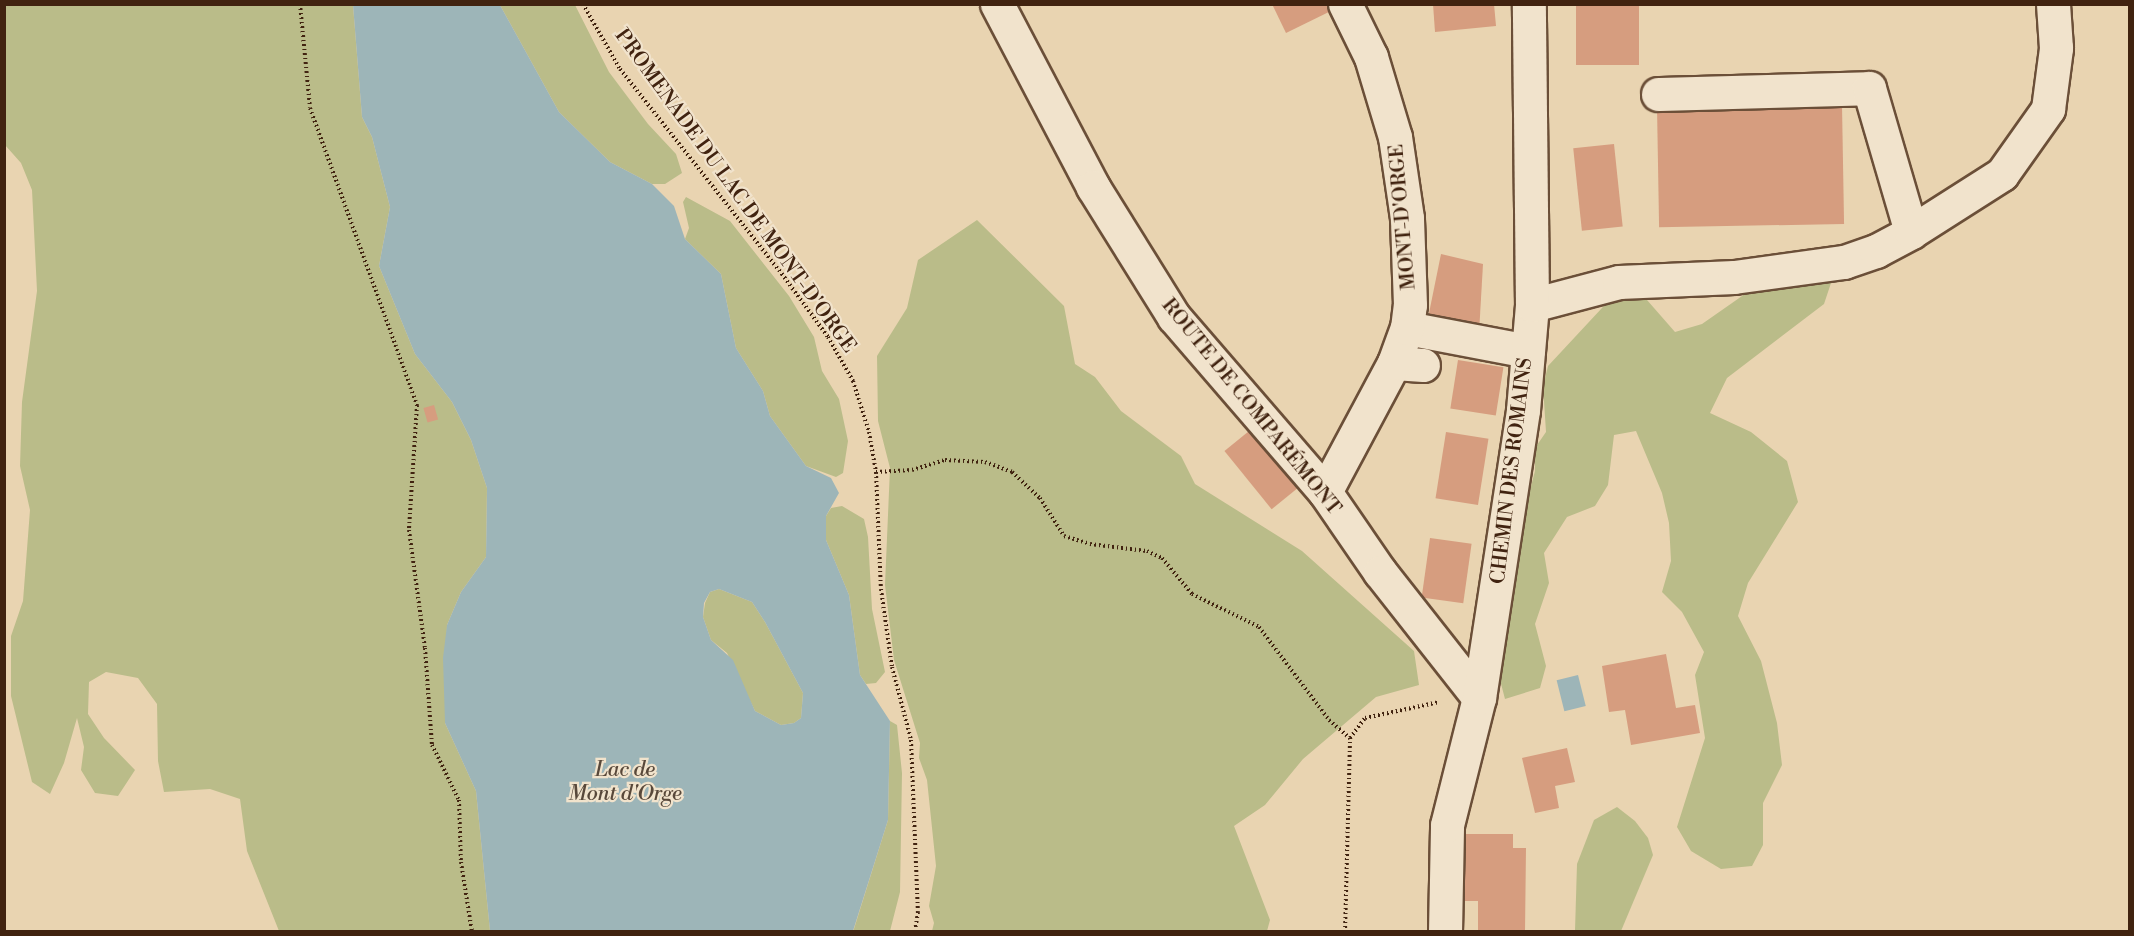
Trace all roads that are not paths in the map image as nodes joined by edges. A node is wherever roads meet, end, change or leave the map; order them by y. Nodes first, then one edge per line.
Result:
1 (997, 4) edge
2 (1345, 4) edge
3 (2053, 4) edge
4 (1529, 6) edge
5 (1658, 94) dead end
6 (1911, 232) junction
7 (1532, 305) junction
8 (1407, 328) junction
9 (1528, 351) junction
10 (1325, 492) junction
11 (1479, 698) junction
12 (1445, 932) edge

1 - 10 street, ROUTE DE COMPARÉMONT
2 - 8 street, MONT-D'ORGE
3 - 6 street
4 - 7 street, CHEMIN DES ROMAINS
5 - 6 street
6 - 7 street
7 - 9 street, CHEMIN DES ROMAINS
8 - 9 street
8 - 10 street, MONT-D'ORGE
9 - 11 street, CHEMIN DES ROMAINS
10 - 11 street, ROUTE DE COMPARÉMONT
11 - 12 street, CHEMIN DES ROMAINS

